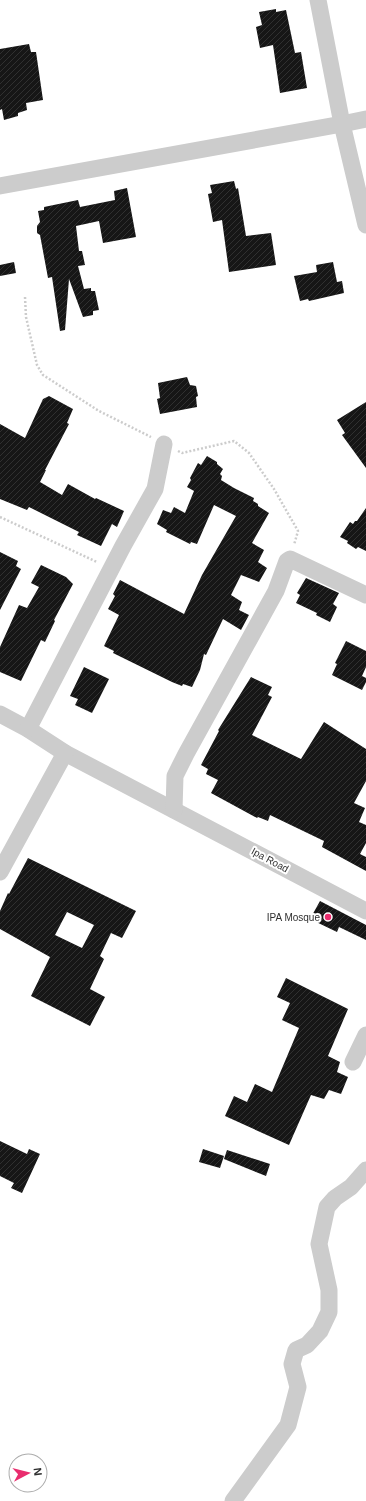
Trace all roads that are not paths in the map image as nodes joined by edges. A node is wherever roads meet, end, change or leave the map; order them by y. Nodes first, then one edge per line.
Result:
1 (318, 0) edge
2 (366, 119) edge
3 (342, 124) junction
4 (0, 186) edge
5 (366, 225) edge
6 (164, 444) dead end
7 (366, 595) edge
8 (0, 714) edge
9 (28, 729) junction
10 (65, 753) junction
11 (174, 810) junction
12 (0, 872) edge
13 (366, 911) edge
14 (366, 1035) edge
15 (353, 1062) dead end
16 (366, 1170) edge
17 (233, 1501) edge

1 - 3 street
2 - 3 street
3 - 4 street
3 - 5 street
6 - 9 street
7 - 11 street
8 - 9 street, Ipa Road
9 - 10 street, Ipa Road
10 - 11 street, Ipa Road
10 - 12 street
11 - 13 street, Ipa Road
14 - 15 street
16 - 17 street

